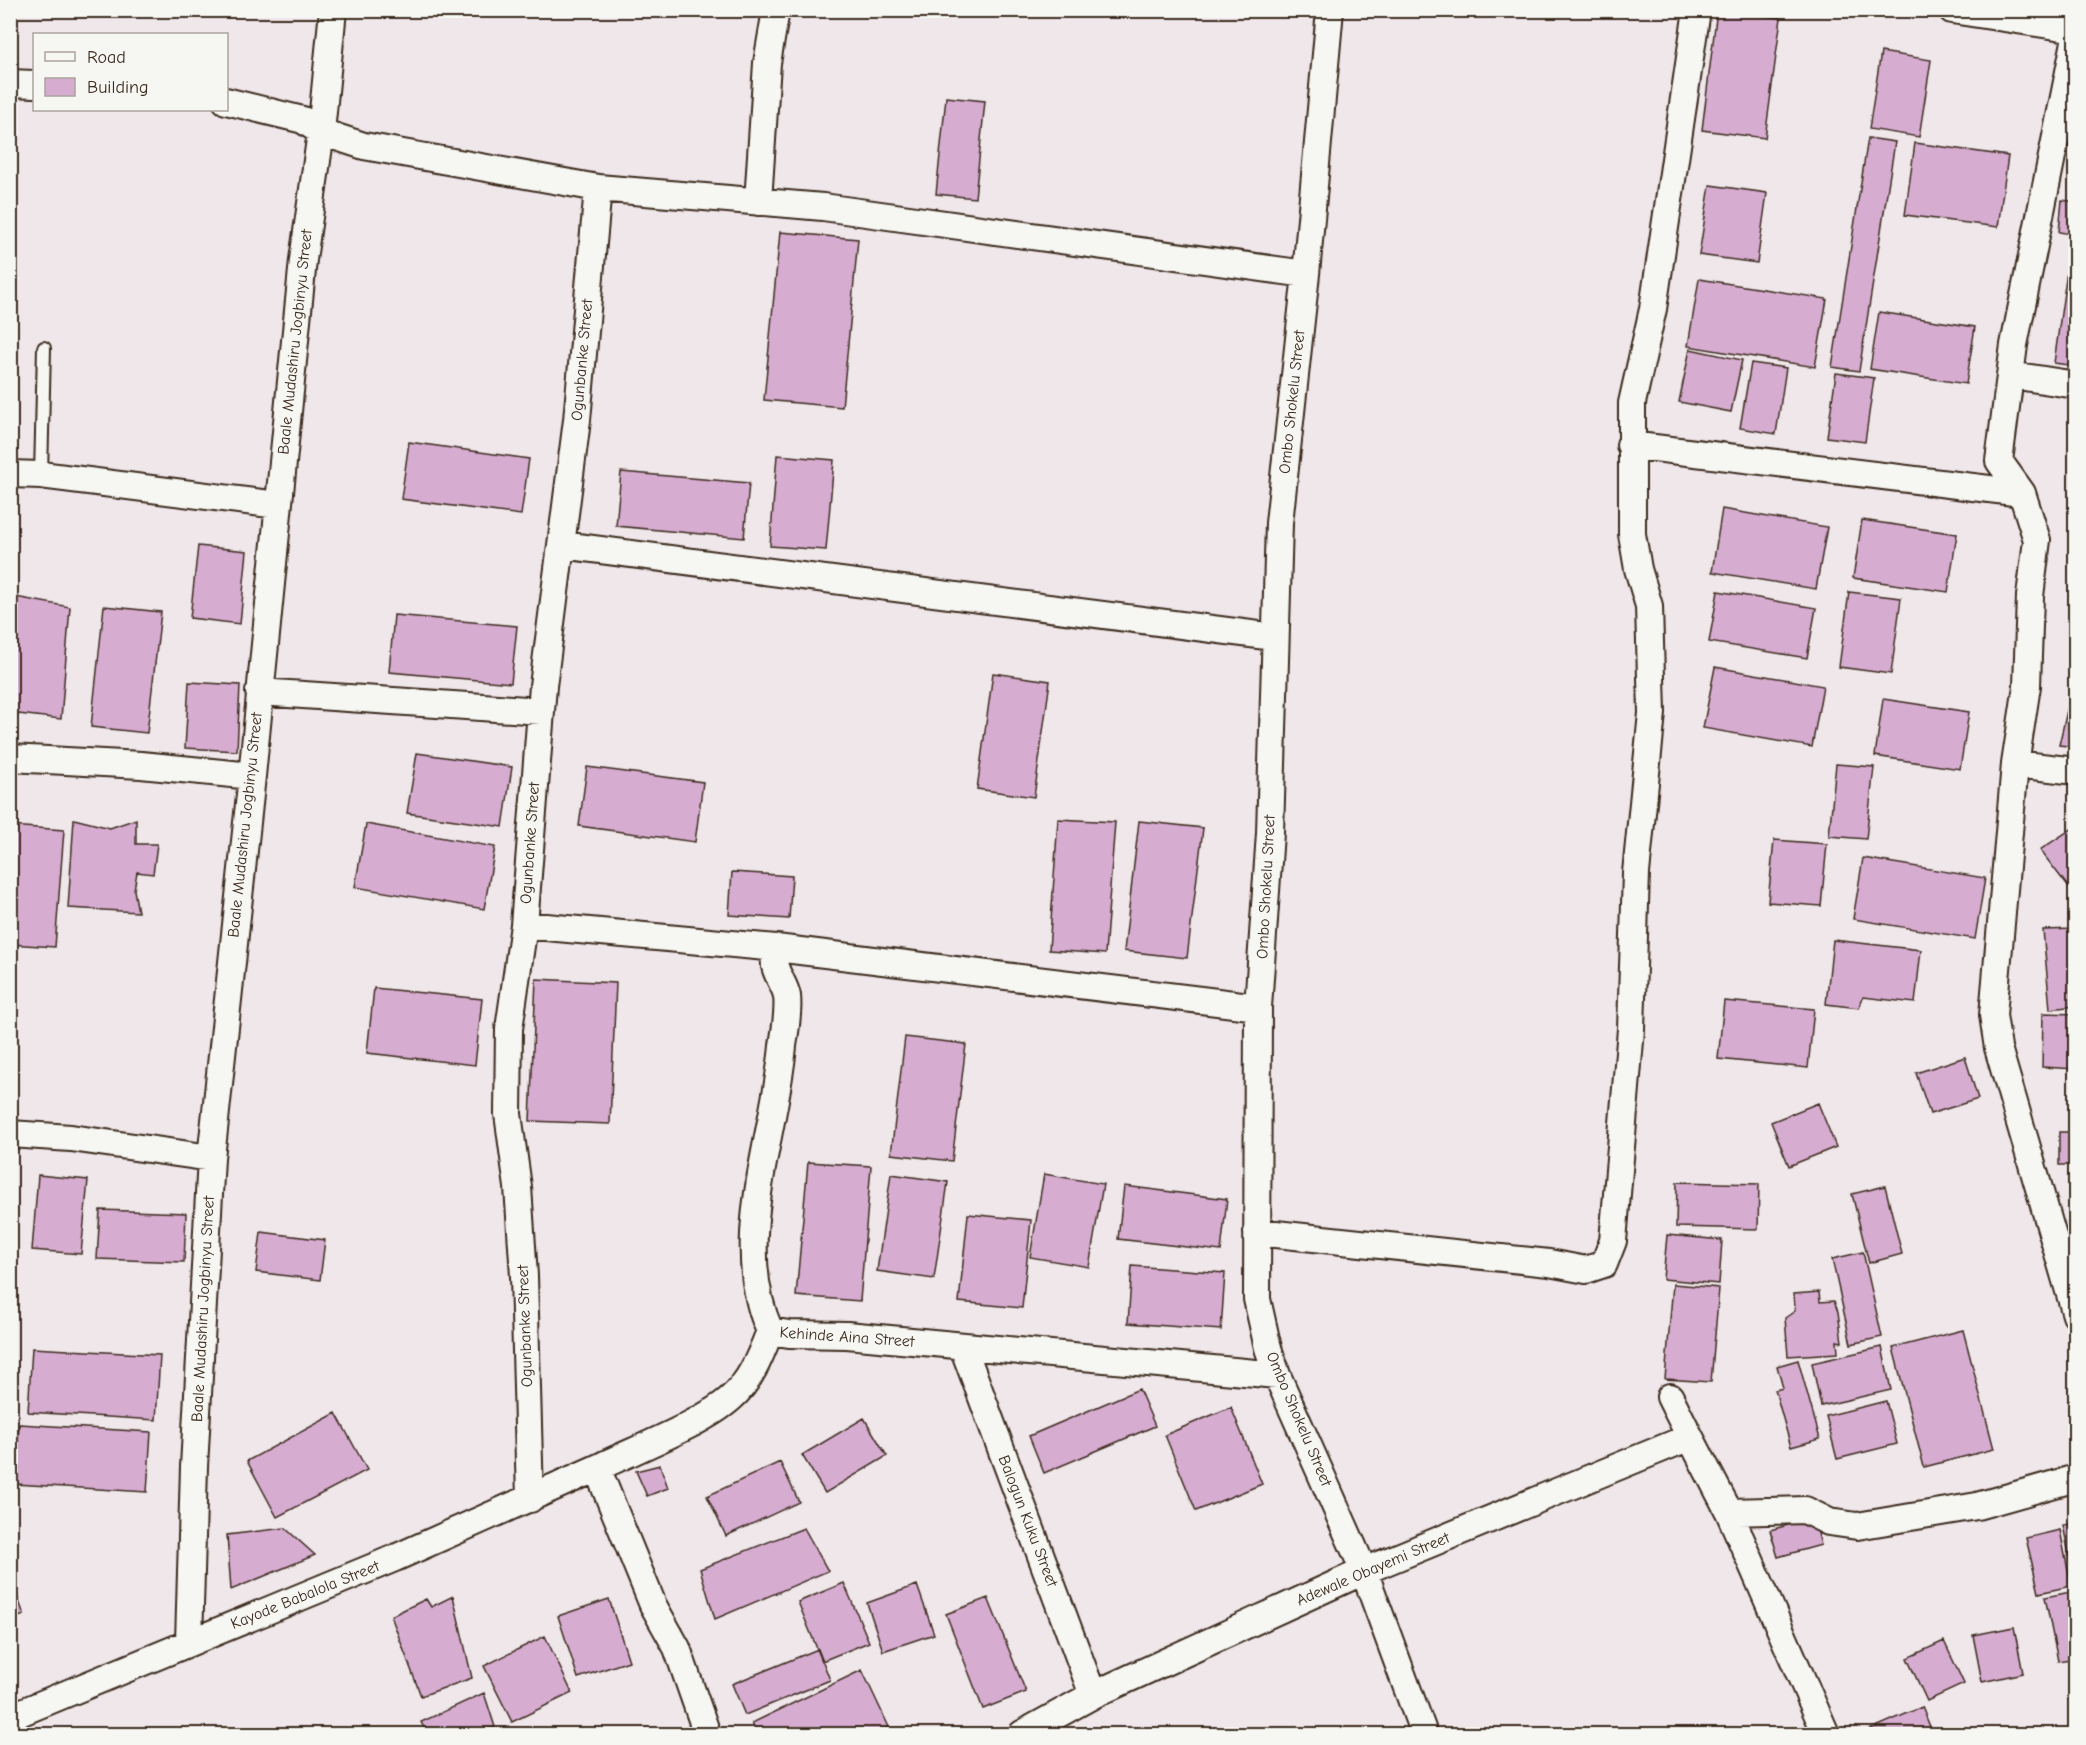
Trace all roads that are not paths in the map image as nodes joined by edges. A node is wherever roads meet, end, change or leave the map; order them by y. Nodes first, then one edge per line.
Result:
1 (333, 10) edge
2 (776, 10) edge
3 (1330, 10) edge
4 (1697, 10) edge
5 (1964, 11) edge
6 (2076, 29) edge
7 (2076, 37) edge
8 (10, 83) edge
9 (33, 84) edge
10 (228, 101) edge
11 (321, 132) junction
12 (598, 188) junction
13 (758, 202) junction
14 (1306, 274) junction
15 (44, 348) dead end
16 (2012, 375) junction
17 (2076, 385) edge
18 (1630, 445) junction
19 (10, 474) edge
20 (41, 475) junction
21 (2022, 493) junction
22 (278, 506) junction
23 (562, 544) junction
24 (1274, 637) junction
25 (259, 692) junction
26 (541, 711) junction
27 (10, 758) edge
28 (2015, 764) junction
29 (2076, 771) edge
30 (252, 776) junction
31 (524, 925) junction
32 (776, 948) junction
33 (1258, 1007) junction
34 (10, 1134) edge
35 (211, 1158) junction
36 (1257, 1232) junction
37 (2076, 1315) edge
38 (770, 1331) junction
39 (963, 1347) junction
40 (1277, 1375) junction
41 (1670, 1398) dead end
42 (1690, 1437) junction
43 (597, 1468) junction
44 (2076, 1478) edge
45 (530, 1499) junction
46 (1729, 1512) junction
47 (1364, 1571) junction
48 (189, 1642) junction
49 (1093, 1695) junction
50 (10, 1717) edge
51 (1031, 1733) edge
52 (707, 1734) edge
53 (1424, 1734) edge
54 (1826, 1734) edge

1 - 11 street, Baale Mudashiru Jogbinyu Street
2 - 13 street
3 - 14 street, Ombo Shokelu Street
4 - 18 street
5 - 6 street
7 - 16 street
8 - 9 street
10 - 11 street
11 - 12 street
11 - 22 street, Baale Mudashiru Jogbinyu Street
12 - 13 street
12 - 23 street, Ogunbanke Street
13 - 14 street
14 - 24 street, Ombo Shokelu Street
15 - 20 lane
16 - 17 street
16 - 21 street
18 - 21 street
18 - 36 street
19 - 20 street
20 - 22 street
21 - 28 street
22 - 25 street, Baale Mudashiru Jogbinyu Street
23 - 24 street
23 - 26 street, Ogunbanke Street
24 - 33 street, Ombo Shokelu Street
25 - 26 street
25 - 30 street, Baale Mudashiru Jogbinyu Street
26 - 31 street, Ogunbanke Street
27 - 30 street
28 - 29 street
28 - 37 street
30 - 35 street, Baale Mudashiru Jogbinyu Street
31 - 32 street
31 - 45 street, Ogunbanke Street
32 - 33 street
32 - 38 street, Kehinde Aina Street
33 - 36 street, Ombo Shokelu Street
34 - 35 street
35 - 48 street, Baale Mudashiru Jogbinyu Street
36 - 40 street, Ombo Shokelu Street
38 - 39 street, Kehinde Aina Street
38 - 43 street, Kayode Babalola Street
39 - 40 street, Kehinde Aina Street
39 - 49 street, Balogun Kuku Street
40 - 47 street, Ombo Shokelu Street
41 - 42 street
42 - 46 street
42 - 47 street, Adewale Obayemi Street
43 - 45 street, Kayode Babalola Street
43 - 52 street
44 - 46 street
45 - 48 street, Kayode Babalola Street
46 - 54 street
47 - 49 street, Adewale Obayemi Street
47 - 53 street, Ombo Shokelu Street
48 - 50 street, Kayode Babalola Street
49 - 51 street, Adewale Obayemi Street

